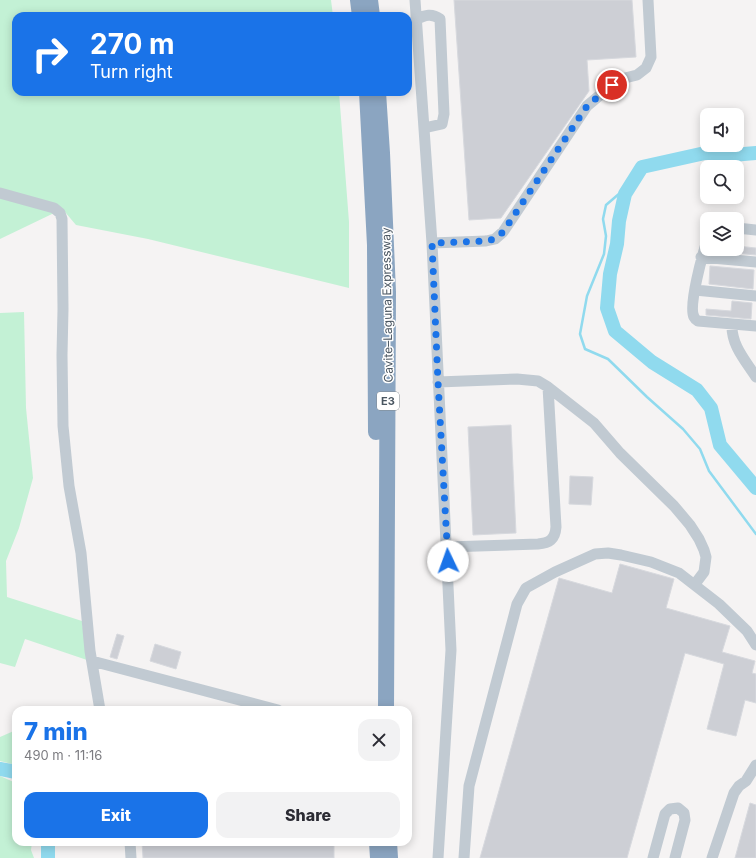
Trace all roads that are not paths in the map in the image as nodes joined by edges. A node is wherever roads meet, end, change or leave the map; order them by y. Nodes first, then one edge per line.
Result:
1 (358, 0) edge
2 (370, 0) edge
3 (415, 0) edge
4 (648, 0) edge
5 (360, 12) edge
6 (372, 12) edge
7 (417, 19) junction
8 (367, 96) edge
9 (378, 96) edge
10 (424, 128) junction
11 (0, 193) edge
12 (744, 229) edge
13 (756, 230) edge
14 (432, 243) junction
15 (701, 257) joint
16 (756, 262) edge
17 (695, 290) junction
18 (756, 296) edge
19 (732, 324) junction
20 (756, 326) edge
21 (756, 377) edge
22 (438, 382) junction
23 (548, 386) junction
24 (447, 547) junction
25 (696, 584) junction
26 (756, 645) edge
27 (92, 661) junction
28 (99, 706) edge
29 (263, 706) edge
30 (376, 706) edge
31 (386, 706) edge
32 (756, 765) edge
33 (130, 846) edge
34 (377, 846) edge
35 (389, 846) edge
36 (131, 858) edge
37 (378, 858) edge
38 (390, 858) edge
39 (438, 858) edge
40 (464, 858) edge
41 (653, 858) edge
42 (675, 858) edge
43 (712, 858) edge

1 - 5 highway
2 - 6 highway
3 - 7 street
4 - 14 street
7 - 10 street
7 - 10 street
8 - 30 highway, Cavite–Laguna Expressway / E3
9 - 31 highway, Cavite–Laguna Expressway / E3
10 - 14 street
11 - 27 street
12 - 13 street
14 - 22 street
15 - 16 street
15 - 17 street
17 - 18 street
17 - 19 street
19 - 20 street
19 - 21 street
22 - 23 street
22 - 24 street
23 - 24 street
23 - 25 street
24 - 39 street
25 - 26 street
25 - 40 street
27 - 28 street
27 - 29 street
32 - 43 street
33 - 36 street
34 - 37 highway
35 - 38 highway
41 - 42 street

